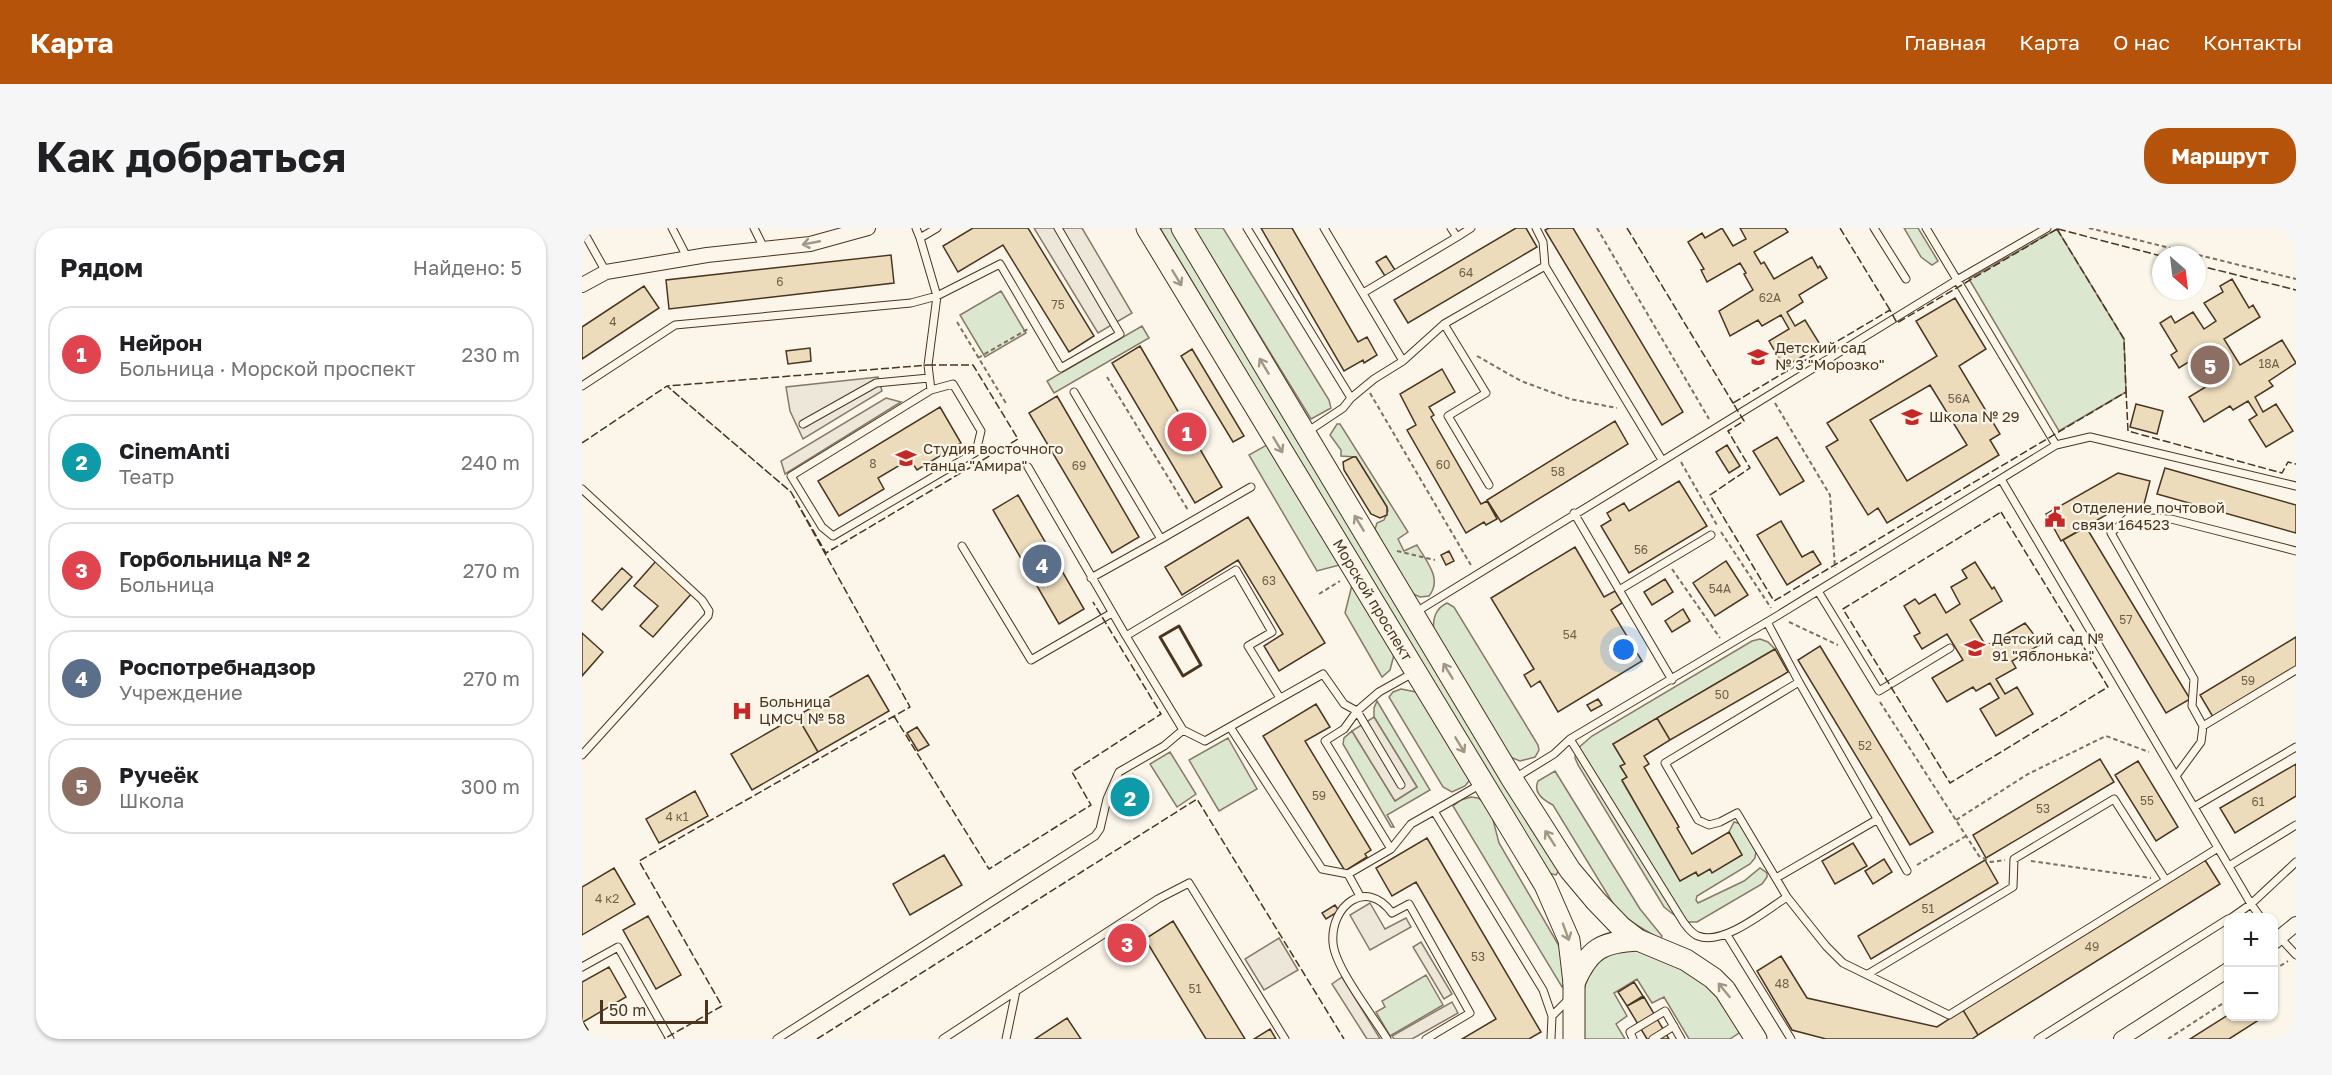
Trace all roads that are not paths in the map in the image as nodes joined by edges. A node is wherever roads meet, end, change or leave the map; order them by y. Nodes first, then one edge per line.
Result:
1 (672, 228) edge
2 (754, 228) edge
3 (868, 228) edge
4 (915, 228) edge
5 (937, 228) edge
6 (1058, 228) edge
7 (1147, 228) edge
8 (1182, 228) edge
9 (1247, 228) edge
10 (1324, 228) edge
11 (1451, 228) edge
12 (1471, 228) edge
13 (1536, 228) edge
14 (1874, 228) edge
15 (1926, 228) edge
16 (2047, 228) edge
17 (582, 229) edge
18 (1457, 237) junction
19 (920, 238) junction
20 (765, 250) junction
21 (688, 259) junction
22 (1545, 266) junction
23 (606, 273) junction
24 (1906, 279) dead end
25 (1957, 280) junction
26 (582, 285) edge
27 (1363, 293) junction
28 (938, 296) junction
29 (1444, 324) junction
30 (1403, 361) junction
31 (929, 378) junction
32 (582, 386) edge
33 (931, 390) junction
34 (1074, 392) dead end
35 (1351, 398) junction
36 (803, 424) dead end
37 (1305, 434) junction
38 (2056, 445) junction
39 (1662, 460) junction
40 (1028, 467) dead end
41 (2001, 479) junction
42 (1489, 485) dead end
43 (2296, 486) edge
44 (1251, 487) dead end
45 (582, 489) edge
46 (1574, 513) junction
47 (1711, 535) dead end
48 (1161, 539) junction
49 (962, 546) dead end
50 (2296, 551) edge
51 (1091, 578) junction
52 (1619, 590) junction
53 (1818, 591) junction
54 (1112, 612) junction
55 (1414, 613) junction
56 (1767, 622) junction
57 (1126, 636) junction
58 (1950, 648) dead end
59 (2296, 670) edge
60 (1415, 671) junction
61 (1672, 680) junction
62 (1799, 682) junction
63 (1280, 698) junction
64 (1357, 711) junction
65 (2203, 726) junction
66 (1230, 727) junction
67 (1183, 730) junction
68 (1570, 739) junction
69 (2296, 747) edge
70 (582, 755) edge
71 (2176, 776) junction
72 (1512, 779) junction
73 (1483, 783) junction
74 (1401, 785) dead end
75 (2194, 807) junction
76 (1434, 812) junction
77 (1878, 819) junction
78 (2296, 825) edge
79 (2218, 848) junction
80 (1391, 849) junction
81 (2296, 861) edge
82 (2229, 866) junction
83 (1570, 870) junction
84 (1907, 871) road end
85 (1348, 874) junction
86 (1776, 878) junction
87 (2165, 879) junction
88 (1545, 885) junction
89 (1360, 896) junction
90 (1787, 897) junction
91 (2251, 904) junction
92 (2238, 913) edge
93 (2257, 913) edge
94 (2224, 922) edge
95 (2296, 924) edge
96 (1727, 934) junction
97 (2278, 936) edge
98 (2278, 939) edge
99 (1638, 940) junction
100 (2296, 956) edge
101 (582, 967) edge
102 (2224, 973) edge
103 (1868, 975) junction
104 (1573, 989) junction
105 (1016, 991) junction
106 (1551, 1016) junction
107 (1674, 1026) junction
108 (1751, 1037) edge
109 (670, 1039) edge
110 (777, 1039) edge
111 (943, 1039) edge
112 (1006, 1039) edge
113 (1285, 1039) edge
114 (1387, 1039) edge
115 (1426, 1039) edge
116 (1551, 1039) edge
117 (1574, 1039) edge
118 (1634, 1039) edge
119 (1653, 1039) edge
120 (1681, 1039) edge
121 (1791, 1039) edge
122 (2038, 1039) edge
123 (2121, 1039) edge

1 - 21 lane
2 - 20 lane
3 -> 20 street
4 - 19 lane
5 - 19 lane
6 - 28 lane
7 -> 60 main road, Морской проспект
37 -> 8 main road, Морской проспект
9 - 35 lane
10 - 27 lane
11 - 18 lane
12 - 18 lane
13 - 22 lane
14 - 24 lane
15 - 25 lane
16 - 25 lane
17 - 23 lane
18 - 27 lane
19 - 28 lane
20 - 21 street
21 - 23 street
22 - 29 lane
22 - 39 lane
23 - 26 street
25 - 38 lane
25 - 39 lane
27 - 30 lane
28 - 31 lane
28 - 32 lane
29 - 30 lane
29 - 42 lane
30 - 35 lane
31 - 33 lane
31 - 36 lane
33 - 33 lane
34 - 48 lane
35 - 37 lane
55 -> 37 main road, Морской проспект
38 - 41 lane
38 - 43 lane
39 - 46 lane
40 - 51 lane
41 - 53 lane
41 - 71 lane
44 - 48 lane
45 - 70 lane
46 - 52 lane
46 - 55 lane
47 - 52 lane
48 - 51 lane
49 - 54 lane
50 - 65 lane
51 - 54 lane
52 - 61 lane
53 - 56 lane
53 - 58 lane
54 - 57 lane
72 -> 55 main road, Морской проспект
56 - 61 lane
56 - 62 lane
57 - 63 lane
57 - 67 lane
59 - 65 lane
60 - 64 lane
60 -> 73 main road, Морской проспект
61 - 68 lane
62 - 77 lane
62 - 86 lane
63 - 64 lane
63 - 66 lane
64 - 74 lane
64 - 80 lane
65 - 71 lane
66 - 67 lane
66 - 85 lane
67 - 110 lane
68 - 72 lane
68 - 96 lane
69 - 75 lane
71 - 75 lane
83 -> 72 main road, Морской проспект
73 - 76 lane
73 - 88 main road, Морской проспект
75 - 79 lane
76 - 80 lane
76 - 106 lane
77 - 84 lane
77 - 86 lane
78 - 82 lane
79 - 82 lane
79 - 87 lane
80 - 85 lane
81 - 91 lane
82 - 91 lane
83 - 88 main road
83 - 99 main road, Морской проспект
85 - 89 lane
86 - 90 lane
87 - 103 lane
87 - 103 lane
88 -> 104 main road, Морской проспект
89 - 114 lane
89 - 115 lane
90 - 96 lane
90 - 103 lane
91 - 92 lane
91 - 93 lane
94 - 122 lane
95 - 97 street
96 - 121 lane
98 - 100 lane
99 - 104 main road, Морской проспект
108 -> 99 main road, Морской проспект
101 - 109 lane
102 - 123 street
104 - 106 lane
104 - 117 main road, Морской проспект
105 - 111 lane
105 - 112 lane
105 - 113 lane
106 - 116 lane
107 - 118 lane
107 - 119 lane
107 - 120 lane

